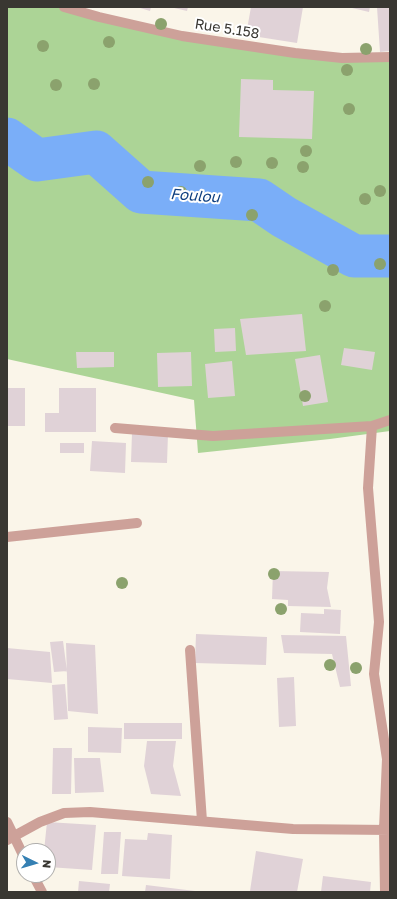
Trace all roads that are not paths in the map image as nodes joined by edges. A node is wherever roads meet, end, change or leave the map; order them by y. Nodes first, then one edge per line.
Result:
1 (64, 7) edge
2 (390, 57) edge
3 (390, 420) edge
4 (372, 426) junction
5 (114, 428) dead end
6 (137, 523) dead end
7 (7, 537) edge
8 (190, 650) dead end
9 (202, 821) junction
10 (7, 822) edge
11 (387, 829) edge
12 (11, 838) edge
13 (37, 883) edge
14 (42, 892) edge
15 (385, 892) edge

1 - 2 street, Rue 5.158
3 - 4 street
4 - 5 street
4 - 11 street
6 - 7 street
8 - 9 street
9 - 11 street
9 - 12 street
10 - 12 street
11 - 15 street
13 - 14 street

